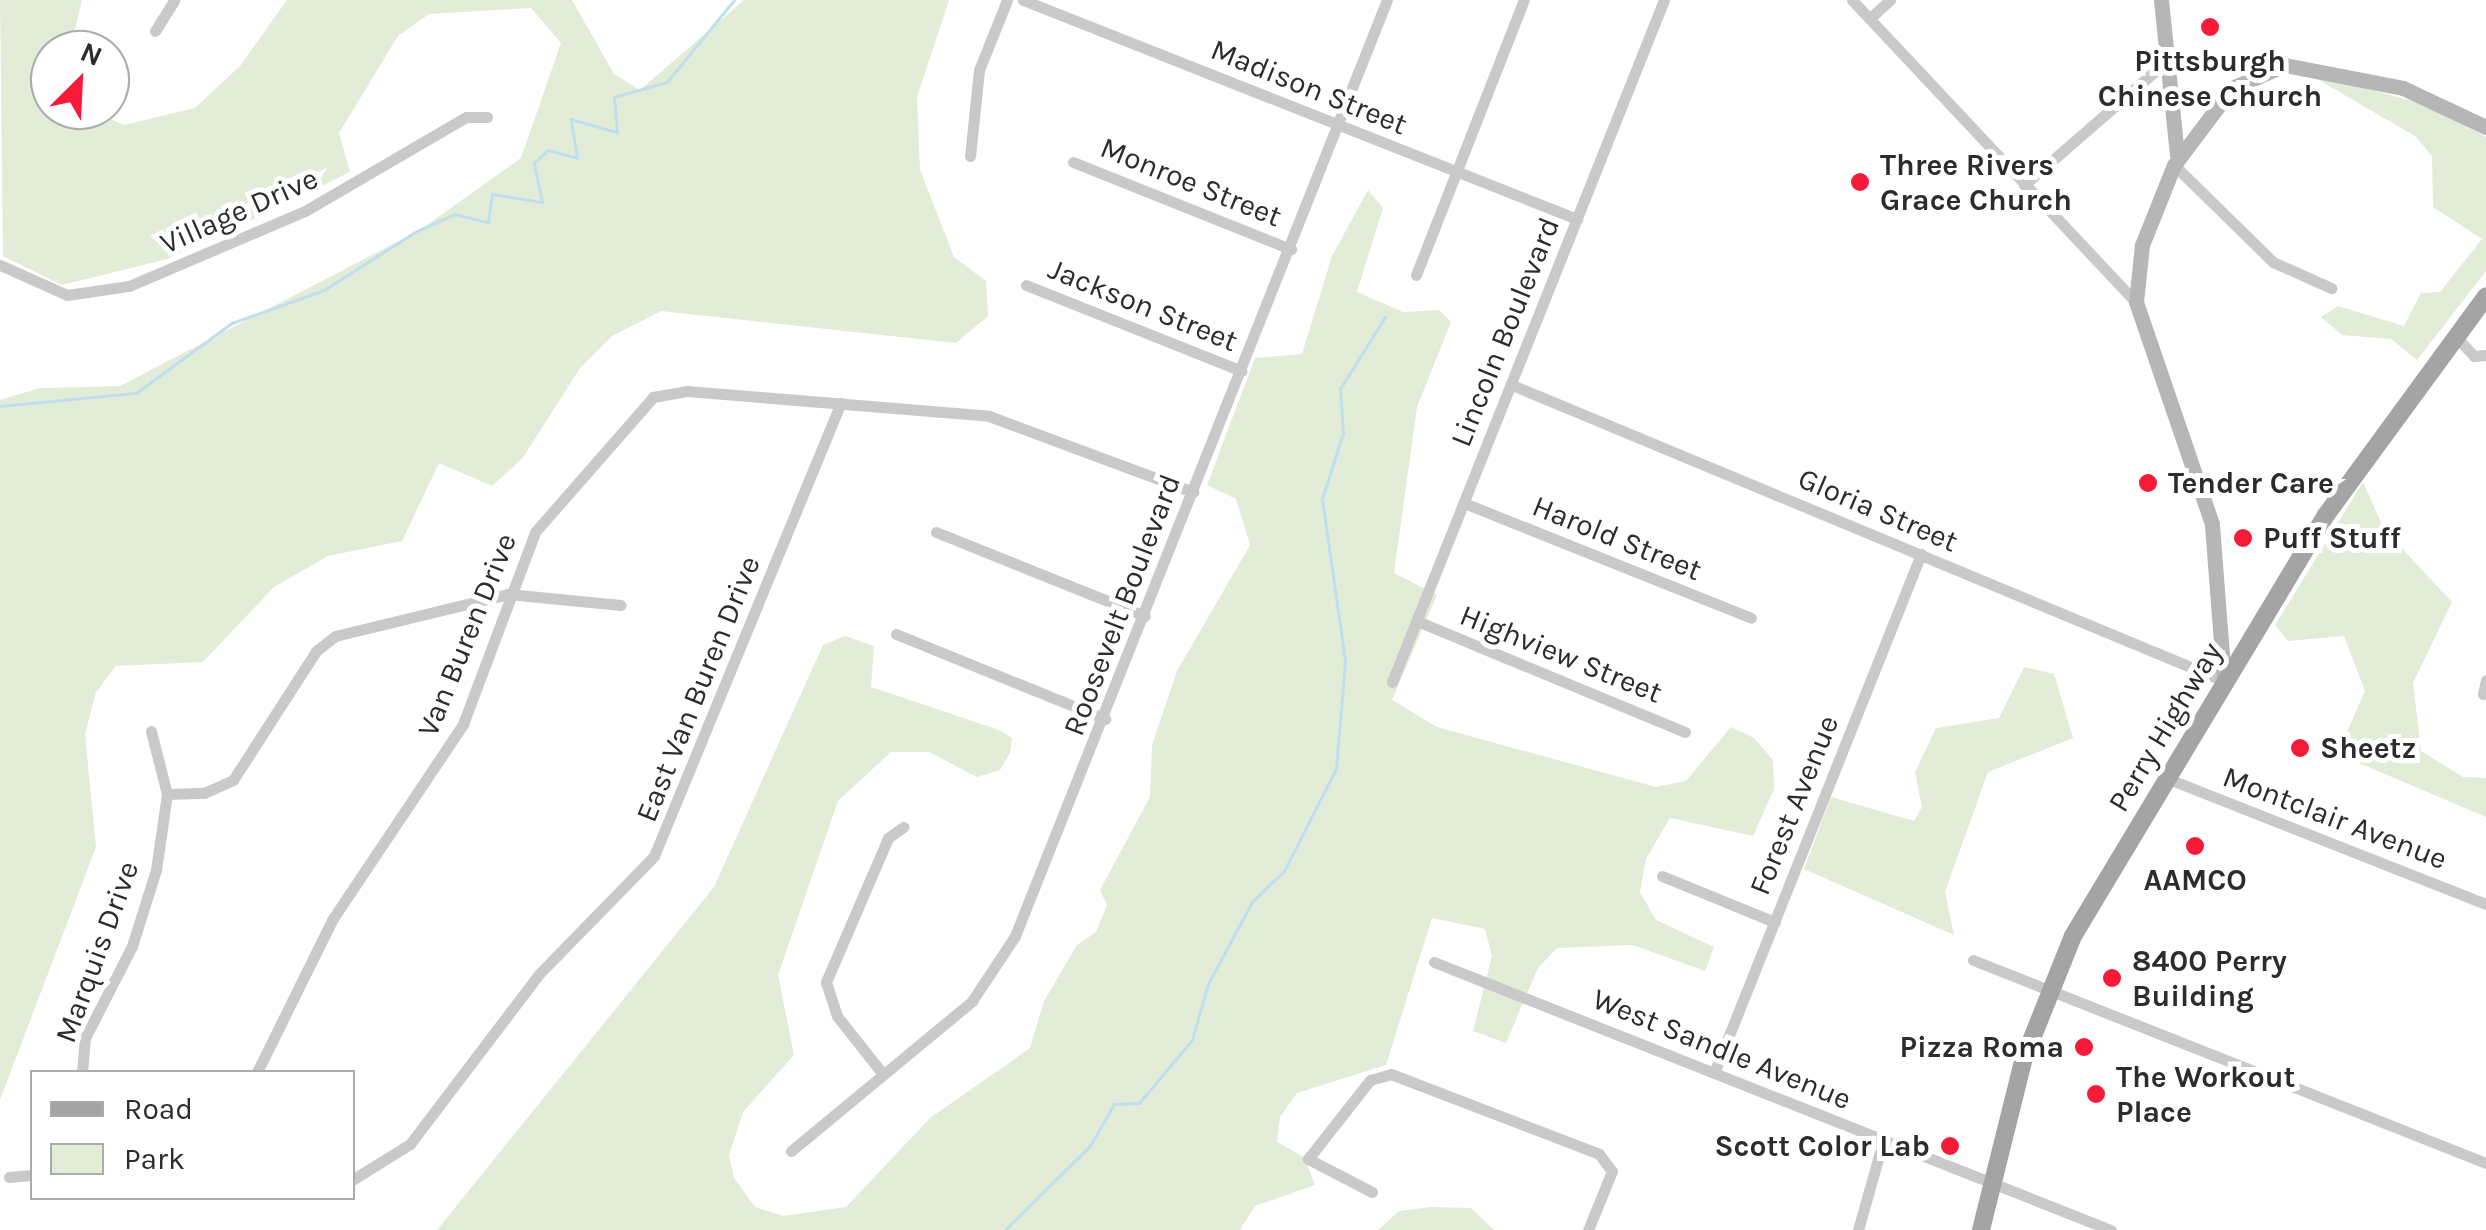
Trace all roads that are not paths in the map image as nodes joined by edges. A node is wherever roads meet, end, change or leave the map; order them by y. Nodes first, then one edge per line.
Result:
1 (174, 0) edge
2 (1008, 0) edge
3 (1023, 0) edge
4 (1524, 0) edge
5 (1664, 0) edge
6 (1852, 0) edge
7 (1890, 0) edge
8 (2161, 0) edge
9 (1383, 1) edge
10 (1870, 18) junction
11 (155, 31) dead end
12 (2170, 58) junction
13 (2178, 103) junction
14 (2206, 116) junction
15 (487, 117) dead end
16 (1339, 127) junction
17 (2486, 128) edge
18 (970, 156) dead end
19 (1073, 162) dead end
20 (2174, 165) junction
21 (1456, 172) junction
22 (2024, 186) junction
23 (1577, 219) junction
24 (1290, 249) junction
25 (0, 266) edge
26 (1416, 275) dead end
27 (1026, 285) dead end
28 (2331, 288) dead end
29 (2486, 296) edge
30 (2136, 297) junction
31 (2456, 339) junction
32 (2483, 355) edge
33 (1242, 371) junction
34 (1512, 385) junction
35 (842, 403) junction
36 (1193, 492) junction
37 (1464, 504) junction
38 (936, 532) dead end
39 (1921, 554) junction
40 (508, 594) junction
41 (620, 604) dead end
42 (1145, 616) junction
43 (1751, 618) dead end
44 (1417, 621) junction
45 (896, 634) dead end
46 (2486, 680) edge
47 (1392, 682) dead end
48 (2224, 682) junction
49 (2483, 694) dead end
50 (1105, 719) junction
51 (152, 731) dead end
52 (1685, 732) dead end
53 (2166, 778) junction
54 (167, 794) junction
55 (903, 827) dead end
56 (1662, 876) dead end
57 (2486, 904) edge
58 (1774, 922) junction
59 (1973, 960) dead end
60 (1434, 962) dead end
61 (2049, 990) junction
62 (82, 1070) edge
63 (258, 1070) edge
64 (882, 1073) junction
65 (1714, 1074) junction
66 (1883, 1141) junction
67 (792, 1151) dead end
68 (2486, 1163) edge
69 (9, 1176) dead end
70 (30, 1176) edge
71 (355, 1178) edge
72 (1992, 1184) junction
73 (1372, 1192) dead end
74 (1588, 1230) edge
75 (1858, 1230) edge
76 (1981, 1230) edge
77 (2111, 1230) edge

1 - 11 street
2 - 18 street
3 - 16 street, Madison Street
4 - 21 street
5 - 23 street, Lincoln Boulevard
6 - 10 street
7 - 10 street
8 - 12 street
9 - 16 street, Roosevelt Boulevard
10 - 22 street
12 - 13 street
12 - 22 street
13 - 14 street
13 - 20 street
14 - 17 street
14 - 20 street
15 - 25 street, Village Drive
16 - 21 street, Madison Street
16 - 24 street, Roosevelt Boulevard
19 - 24 street, Monroe Street
20 - 28 street
20 - 30 street
21 - 23 street, Madison Street
21 - 26 street
22 - 30 street
23 - 34 street, Lincoln Boulevard
24 - 33 street, Roosevelt Boulevard
27 - 33 street, Jackson Street
29 - 31 main road, Perry Highway
30 - 48 street
31 - 32 street
31 - 48 main road, Perry Highway
33 - 36 street, Roosevelt Boulevard
34 - 37 street, Lincoln Boulevard
34 - 39 street, Gloria Street
35 - 36 street, Van Buren Drive
35 - 40 street, Van Buren Drive
35 - 71 street, East Van Buren Drive
36 - 42 street, Roosevelt Boulevard
37 - 43 street, Harold Street
37 - 44 street, Lincoln Boulevard
38 - 42 street
39 - 48 street, Gloria Street
39 - 58 street, Forest Avenue
40 - 41 street
40 - 54 street
40 - 63 street, Van Buren Drive
42 - 50 street, Roosevelt Boulevard
44 - 47 street, Lincoln Boulevard
44 - 52 street, Highview Street
45 - 50 street
46 - 49 street
48 - 53 main road, Perry Highway
50 - 64 street, Roosevelt Boulevard
51 - 54 street, Marquis Drive
53 - 57 street, Montclair Avenue
53 - 61 main road, Perry Highway
54 - 62 street, Marquis Drive
55 - 64 street
56 - 58 street
58 - 65 street, Forest Avenue
59 - 61 street
60 - 65 street, West Sandle Avenue
61 - 68 street
61 - 72 main road, Perry Highway
64 - 67 street, Roosevelt Boulevard
65 - 66 street, West Sandle Avenue
66 - 72 street, West Sandle Avenue
66 - 75 street
69 - 70 street
72 - 76 main road, Perry Highway
72 - 77 street, West Sandle Avenue
73 - 74 street

